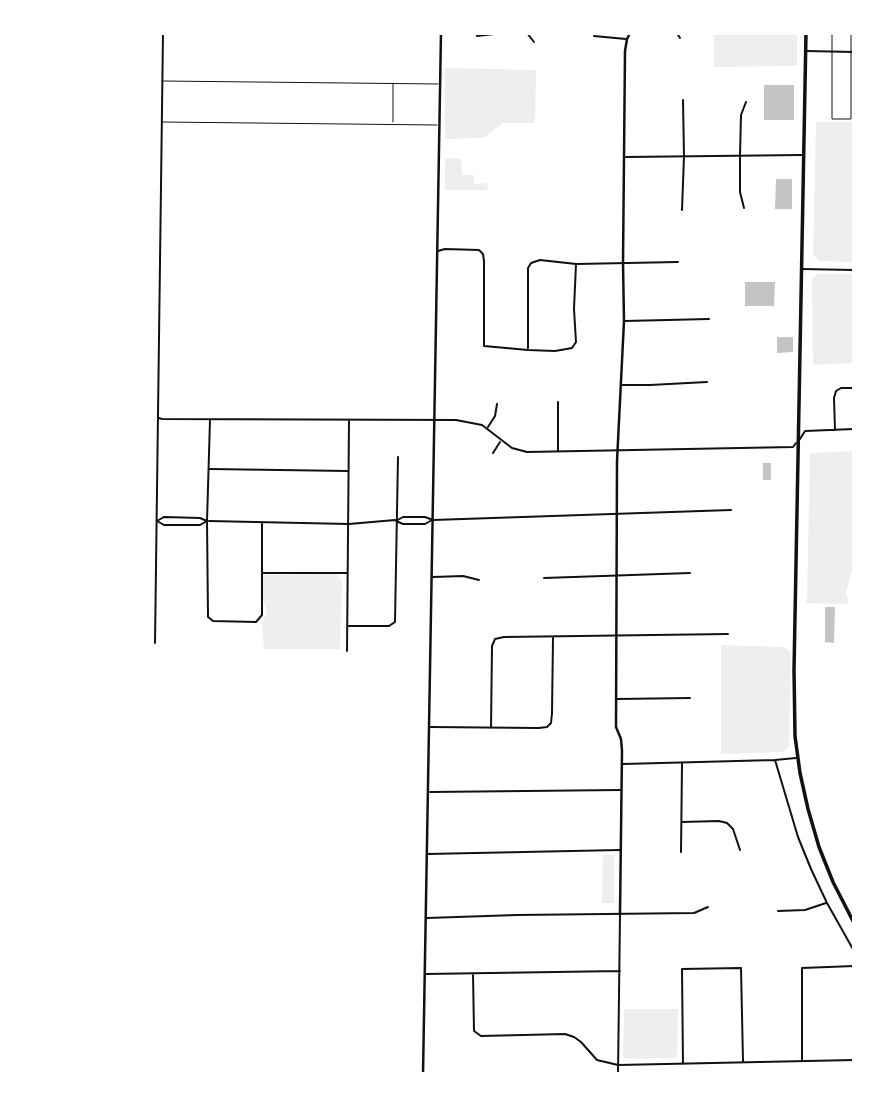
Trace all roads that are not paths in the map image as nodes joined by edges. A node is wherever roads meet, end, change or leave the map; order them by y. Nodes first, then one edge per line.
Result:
1 (163, 33) edge
2 (441, 33) edge
3 (503, 33) edge
4 (527, 33) edge
5 (630, 33) edge
6 (677, 33) edge
7 (806, 33) edge
8 (832, 33) edge
9 (852, 35) edge
10 (477, 36) dead end
11 (594, 36) dead end
12 (680, 38) dead end
13 (627, 39) junction
14 (534, 41) dead end
15 (805, 51) junction
16 (832, 51) junction
17 (852, 52) edge
18 (162, 81) junction
19 (393, 83) junction
20 (440, 84) junction
21 (683, 100) dead end
22 (746, 102) dead end
23 (161, 122) junction
24 (393, 124) junction
25 (439, 125) junction
26 (803, 155) junction
27 (684, 156) junction
28 (740, 156) junction
29 (625, 158) junction
30 (744, 208) dead end
31 (682, 210) dead end
32 (437, 251) junction
33 (678, 262) dead end
34 (623, 263) junction
35 (576, 264) junction
36 (801, 269) junction
37 (854, 270) edge
38 (709, 319) dead end
39 (624, 321) junction
40 (528, 350) junction
41 (707, 382) dead end
42 (621, 385) junction
43 (854, 388) edge
44 (558, 402) dead end
45 (497, 404) dead end
46 (159, 418) junction
47 (210, 419) junction
48 (349, 419) junction
49 (434, 419) junction
50 (487, 428) junction
51 (854, 429) edge
52 (835, 430) junction
53 (799, 440) junction
54 (501, 441) junction
55 (618, 450) junction
56 (558, 452) junction
57 (493, 453) dead end
58 (398, 457) dead end
59 (209, 469) junction
60 (349, 471) junction
61 (731, 510) dead end
62 (617, 513) junction
63 (396, 520) junction
64 (433, 520) junction
65 (157, 521) junction
66 (208, 521) junction
67 (262, 523) junction
68 (349, 524) junction
69 (262, 573) junction
70 (348, 573) junction
71 (690, 573) dead end
72 (617, 576) junction
73 (432, 577) junction
74 (544, 578) dead end
75 (479, 580) dead end
76 (349, 626) junction
77 (728, 634) dead end
78 (616, 636) junction
79 (553, 637) junction
80 (155, 643) dead end
81 (347, 651) dead end
82 (690, 698) dead end
83 (616, 699) junction
84 (429, 727) junction
85 (491, 728) junction
86 (797, 758) junction
87 (775, 760) junction
88 (681, 763) junction
89 (622, 764) junction
90 (621, 790) junction
91 (428, 792) junction
92 (681, 822) junction
93 (621, 850) junction
94 (740, 850) dead end
95 (681, 852) dead end
96 (427, 854) junction
97 (827, 903) junction
98 (708, 907) dead end
99 (778, 911) dead end
100 (620, 914) junction
101 (426, 918) junction
102 (854, 923) edge
103 (854, 951) edge
104 (854, 966) edge
105 (620, 971) junction
106 (425, 974) junction
107 (473, 974) junction
108 (854, 1060) edge
109 (802, 1061) junction
110 (743, 1062) junction
111 (682, 1064) junction
112 (618, 1065) junction
113 (423, 1074) edge
114 (618, 1074) edge

1 - 18 street
2 - 20 street
3 - 10 street
4 - 14 street
5 - 13 street
6 - 12 street
7 - 15 main road
8 - 16 lane
9 - 17 lane
11 - 13 street
13 - 29 street
15 - 16 street
15 - 26 main road
16 - 17 street
16 - 17 lane
18 - 19 lane
18 - 23 street
19 - 20 lane
19 - 24 lane
20 - 25 street
21 - 27 street
22 - 28 street
23 - 24 lane
23 - 46 street
24 - 25 lane
25 - 32 street
26 - 28 street
26 - 36 main road
27 - 28 street
27 - 29 street
27 - 31 street
28 - 30 street
29 - 34 street
32 - 40 street
32 - 49 street
33 - 34 street
34 - 35 street
34 - 39 street
35 - 40 street
35 - 40 street
36 - 37 street
36 - 53 main road
38 - 39 street
39 - 42 street
41 - 42 street
42 - 55 street
43 - 52 street
44 - 56 street
45 - 50 street
46 - 47 street
46 - 65 street
47 - 48 street
47 - 59 street
48 - 49 street
48 - 60 street
49 - 50 street
49 - 64 street
50 - 54 street
51 - 52 street
52 - 53 street
53 - 55 street
53 - 86 main road
54 - 56 street
54 - 57 street
55 - 56 street
55 - 62 street
58 - 63 street
59 - 60 street
59 - 66 street
60 - 68 street
61 - 62 street
62 - 64 street
62 - 72 street
63 - 64 street
63 - 64 street
63 - 68 street
63 - 76 street
64 - 73 street
65 - 66 street
65 - 66 street
65 - 80 street
66 - 67 street
66 - 69 street
67 - 68 street
67 - 69 street
68 - 70 street
69 - 70 street
70 - 76 street
71 - 72 street
72 - 74 street
72 - 78 street
73 - 75 street
73 - 84 street
76 - 81 street
77 - 78 street
78 - 79 street
78 - 83 street
79 - 85 street
79 - 85 street
82 - 83 street
83 - 89 street
84 - 85 street
84 - 91 street
86 - 87 street
86 - 102 main road
87 - 88 street
87 - 97 street
88 - 89 street
88 - 92 street
89 - 90 street
90 - 91 street
90 - 93 street
91 - 96 street
92 - 94 street
92 - 95 street
93 - 96 street
93 - 100 street
96 - 101 street
97 - 99 street
97 - 103 street
98 - 100 street
100 - 101 street
100 - 105 street
101 - 106 street
104 - 109 street
105 - 107 street
105 - 112 street
106 - 107 street
106 - 113 street
107 - 112 street
108 - 109 street
109 - 110 street
110 - 111 street
110 - 111 street
111 - 112 street
112 - 114 street

